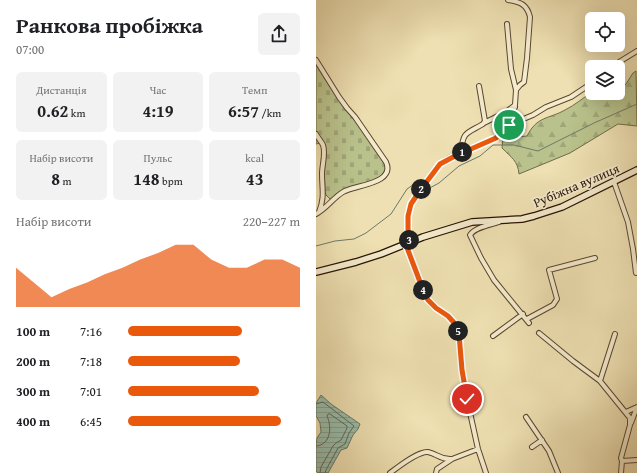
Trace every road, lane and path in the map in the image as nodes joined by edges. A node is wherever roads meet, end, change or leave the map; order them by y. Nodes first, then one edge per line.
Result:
1 (508, 0) edge
2 (507, 24) dead end
3 (637, 51) edge
4 (316, 60) edge
5 (622, 60) edge
6 (479, 86) dead end
7 (585, 88) edge
8 (516, 90) junction
9 (515, 100) junction
10 (483, 124) junction
11 (501, 132) junction
12 (316, 134) edge
13 (461, 152) junction
14 (637, 170) edge
15 (614, 182) junction
16 (317, 213) edge
17 (505, 220) junction
18 (408, 244) junction
19 (595, 258) dead end
20 (316, 272) edge
21 (636, 273) edge
22 (523, 314) junction
23 (539, 333) dead end
24 (616, 334) dead end
25 (493, 336) dead end
26 (600, 381) junction
27 (637, 407) edge
28 (626, 412) junction
29 (526, 416) dead end
30 (630, 425) junction
31 (542, 440) junction
32 (532, 447) dead end
33 (478, 449) junction
34 (452, 459) junction
35 (637, 460) edge
36 (622, 461) junction
37 (390, 473) edge
38 (436, 473) edge
39 (486, 473) edge
40 (558, 473) edge
41 (621, 473) edge

1 - 8 street
2 - 8 street
3 - 5 street
4 - 16 street
6 - 10 street
7 - 11 street
8 - 9 street
9 - 10 street
9 - 11 street
10 - 13 street
11 - 13 street
12 - 16 street
13 - 18 street
14 - 15 street, Рубіжна вулиця
15 - 17 street, Рубіжна вулиця
15 - 21 street
17 - 18 street, Рубіжна вулиця
17 - 22 street
18 - 20 street, Рубіжна вулиця
18 - 33 street
19 - 22 street
22 - 25 street
23 - 26 street
24 - 26 street
26 - 28 street
27 - 28 street
27 - 30 street
28 - 30 street
29 - 31 street
30 - 36 street
31 - 32 street
31 - 40 street
33 - 34 street
33 - 39 street
34 - 37 street
34 - 38 street
35 - 36 street
36 - 41 street

